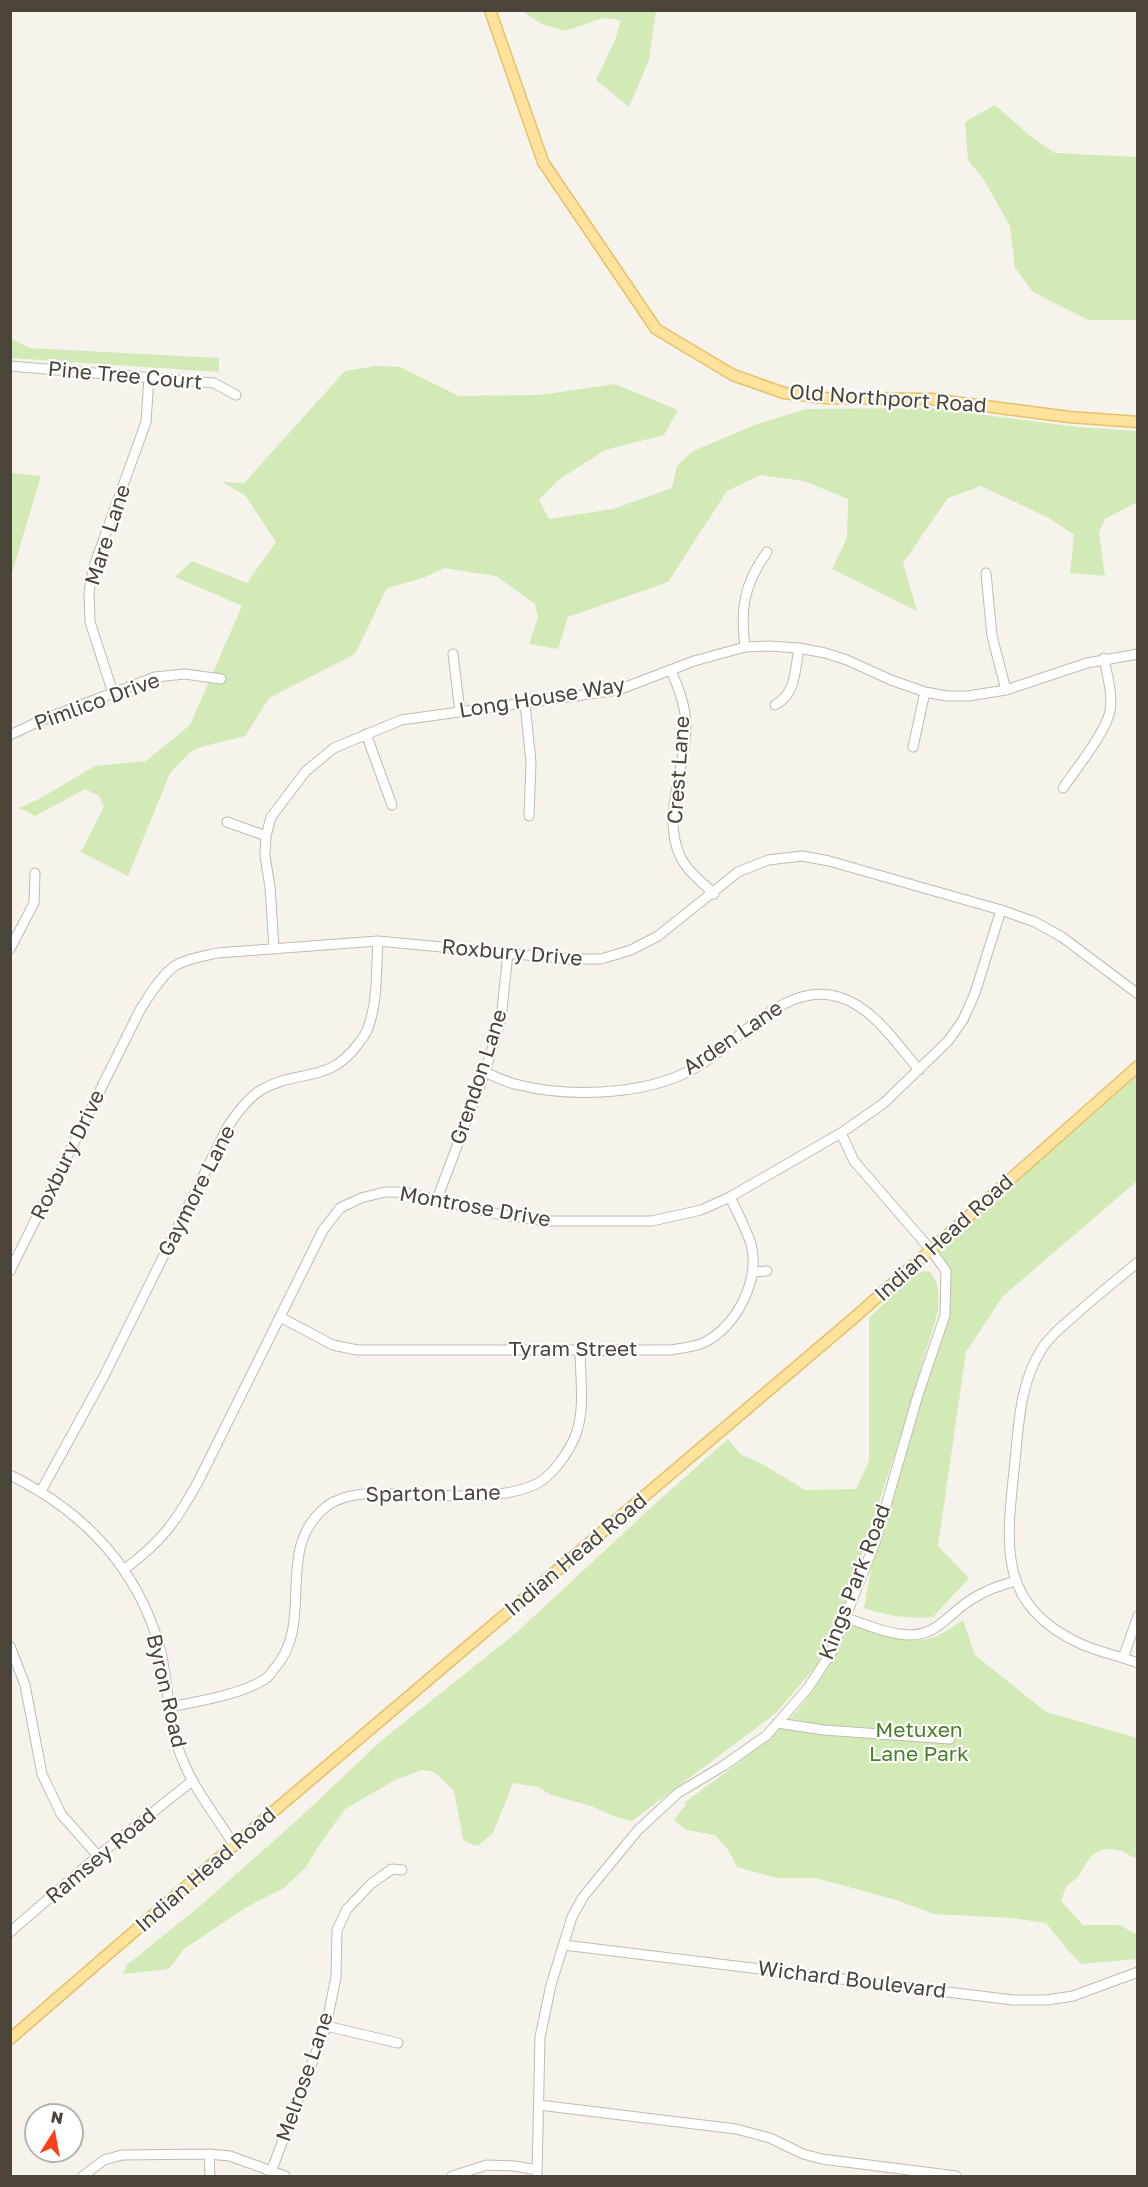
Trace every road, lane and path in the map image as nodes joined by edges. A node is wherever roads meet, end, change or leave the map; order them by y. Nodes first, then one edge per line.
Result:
1 (489, 10) edge
2 (10, 366) edge
3 (149, 377) junction
4 (236, 395) dead end
5 (1137, 422) edge
6 (767, 552) dead end
7 (986, 573) dead end
8 (745, 647) junction
9 (799, 648) junction
10 (453, 654) dead end
11 (1137, 654) edge
12 (1104, 658) junction
13 (671, 670) junction
14 (220, 679) dead end
15 (1006, 690) junction
16 (925, 692) junction
17 (113, 693) junction
18 (525, 704) junction
19 (775, 705) dead end
20 (460, 712) junction
21 (366, 734) junction
22 (10, 735) edge
23 (913, 747) dead end
24 (1063, 788) dead end
25 (392, 805) dead end
26 (529, 816) dead end
27 (228, 822) dead end
28 (266, 836) junction
29 (35, 873) dead end
30 (714, 894) junction
31 (1001, 910) junction
32 (378, 941) junction
33 (10, 949) edge
34 (274, 949) junction
35 (508, 953) junction
36 (1137, 994) edge
37 (1137, 1066) edge
38 (919, 1070) junction
39 (485, 1072) junction
40 (841, 1133) junction
41 (730, 1197) junction
42 (437, 1199) junction
43 (931, 1250) junction
44 (14, 1254) edge
45 (1137, 1262) edge
46 (10, 1271) edge
47 (767, 1271) dead end
48 (754, 1272) junction
49 (280, 1317) junction
50 (580, 1349) junction
51 (10, 1475) edge
52 (41, 1491) junction
53 (125, 1569) junction
54 (1015, 1581) junction
55 (1137, 1616) edge
56 (846, 1618) junction
57 (10, 1646) edge
58 (1123, 1658) junction
59 (14, 1661) edge
60 (1137, 1663) edge
61 (170, 1707) junction
62 (777, 1724) junction
63 (950, 1739) dead end
64 (192, 1781) junction
65 (234, 1845) junction
66 (98, 1856) junction
67 (402, 1870) dead end
68 (10, 1932) edge
69 (564, 1944) junction
70 (1137, 1972) edge
71 (326, 2026) junction
72 (10, 2039) edge
73 (398, 2043) dead end
74 (539, 2105) junction
75 (209, 2154) junction
76 (876, 2171) edge
77 (271, 2172) junction
78 (537, 2173) edge
79 (83, 2176) edge
80 (210, 2176) edge
81 (285, 2176) edge
82 (452, 2176) edge
83 (956, 2176) edge

1 - 5 main road, Old Northport Road
2 - 3 street, Pine Tree Court
3 - 4 street, Pine Tree Court
3 - 17 street, Mare Lane
6 - 8 street
7 - 15 street
8 - 9 street, Long House Way
8 - 13 street, Long House Way
9 - 16 street, Long House Way
9 - 19 street
10 - 20 street
11 - 12 street, Long House Way
12 - 15 street, Long House Way
12 - 24 street
13 - 18 street, Long House Way
13 - 30 street, Crest Lane
14 - 17 street, Pimlico Drive
15 - 16 street, Long House Way
16 - 23 street
17 - 22 street, Pimlico Drive
18 - 20 street, Long House Way
18 - 26 street
20 - 21 street, Long House Way
21 - 25 street
21 - 28 street, Long House Way
27 - 28 street
28 - 34 street
29 - 33 street
30 - 31 street, Roxbury Drive
30 - 35 street, Roxbury Drive
31 - 36 street, Roxbury Drive
31 - 38 street, Montrose Drive
32 - 34 street, Roxbury Drive
32 - 35 street, Roxbury Drive
32 - 52 street, Gaymore Lane
34 - 44 street, Roxbury Drive
35 - 39 street, Grendon Lane
37 - 43 main road, Indian Head Road
38 - 39 street, Arden Lane
38 - 40 street, Montrose Drive
39 - 42 street, Grendon Lane
40 - 41 street, Montrose Drive
40 - 43 street, Kings Park Road
41 - 42 street, Montrose Drive
41 - 48 street, Tyram Street
42 - 49 street, Montrose Drive
43 - 56 street, Kings Park Road
43 - 65 main road, Indian Head Road
44 - 46 street, Roxbury Drive
45 - 54 street
47 - 48 street
48 - 50 street, Tyram Street
49 - 50 street, Tyram Street
49 - 53 street, Montrose Drive
50 - 61 street, Sparton Lane
51 - 52 street, Byron Road
52 - 53 street, Byron Road
53 - 61 street, Byron Road
54 - 56 street
54 - 58 street
55 - 58 street
56 - 62 street, Kings Park Road
57 - 59 street
58 - 60 street
59 - 66 street
61 - 64 street, Byron Road
62 - 63 street
62 - 69 street, Kings Park Road
64 - 65 street, Byron Road
64 - 66 street, Ramsey Road
65 - 72 main road, Indian Head Road
66 - 68 street, Ramsey Road
67 - 71 street, Melrose Lane
69 - 70 street, Wichard Boulevard
69 - 74 street, Kings Park Road
71 - 73 street
71 - 77 street, Melrose Lane
74 - 76 street
74 - 78 street, Kings Park Road
75 - 77 street
75 - 79 street
75 - 80 street
76 - 83 street
77 - 81 street
78 - 82 street

